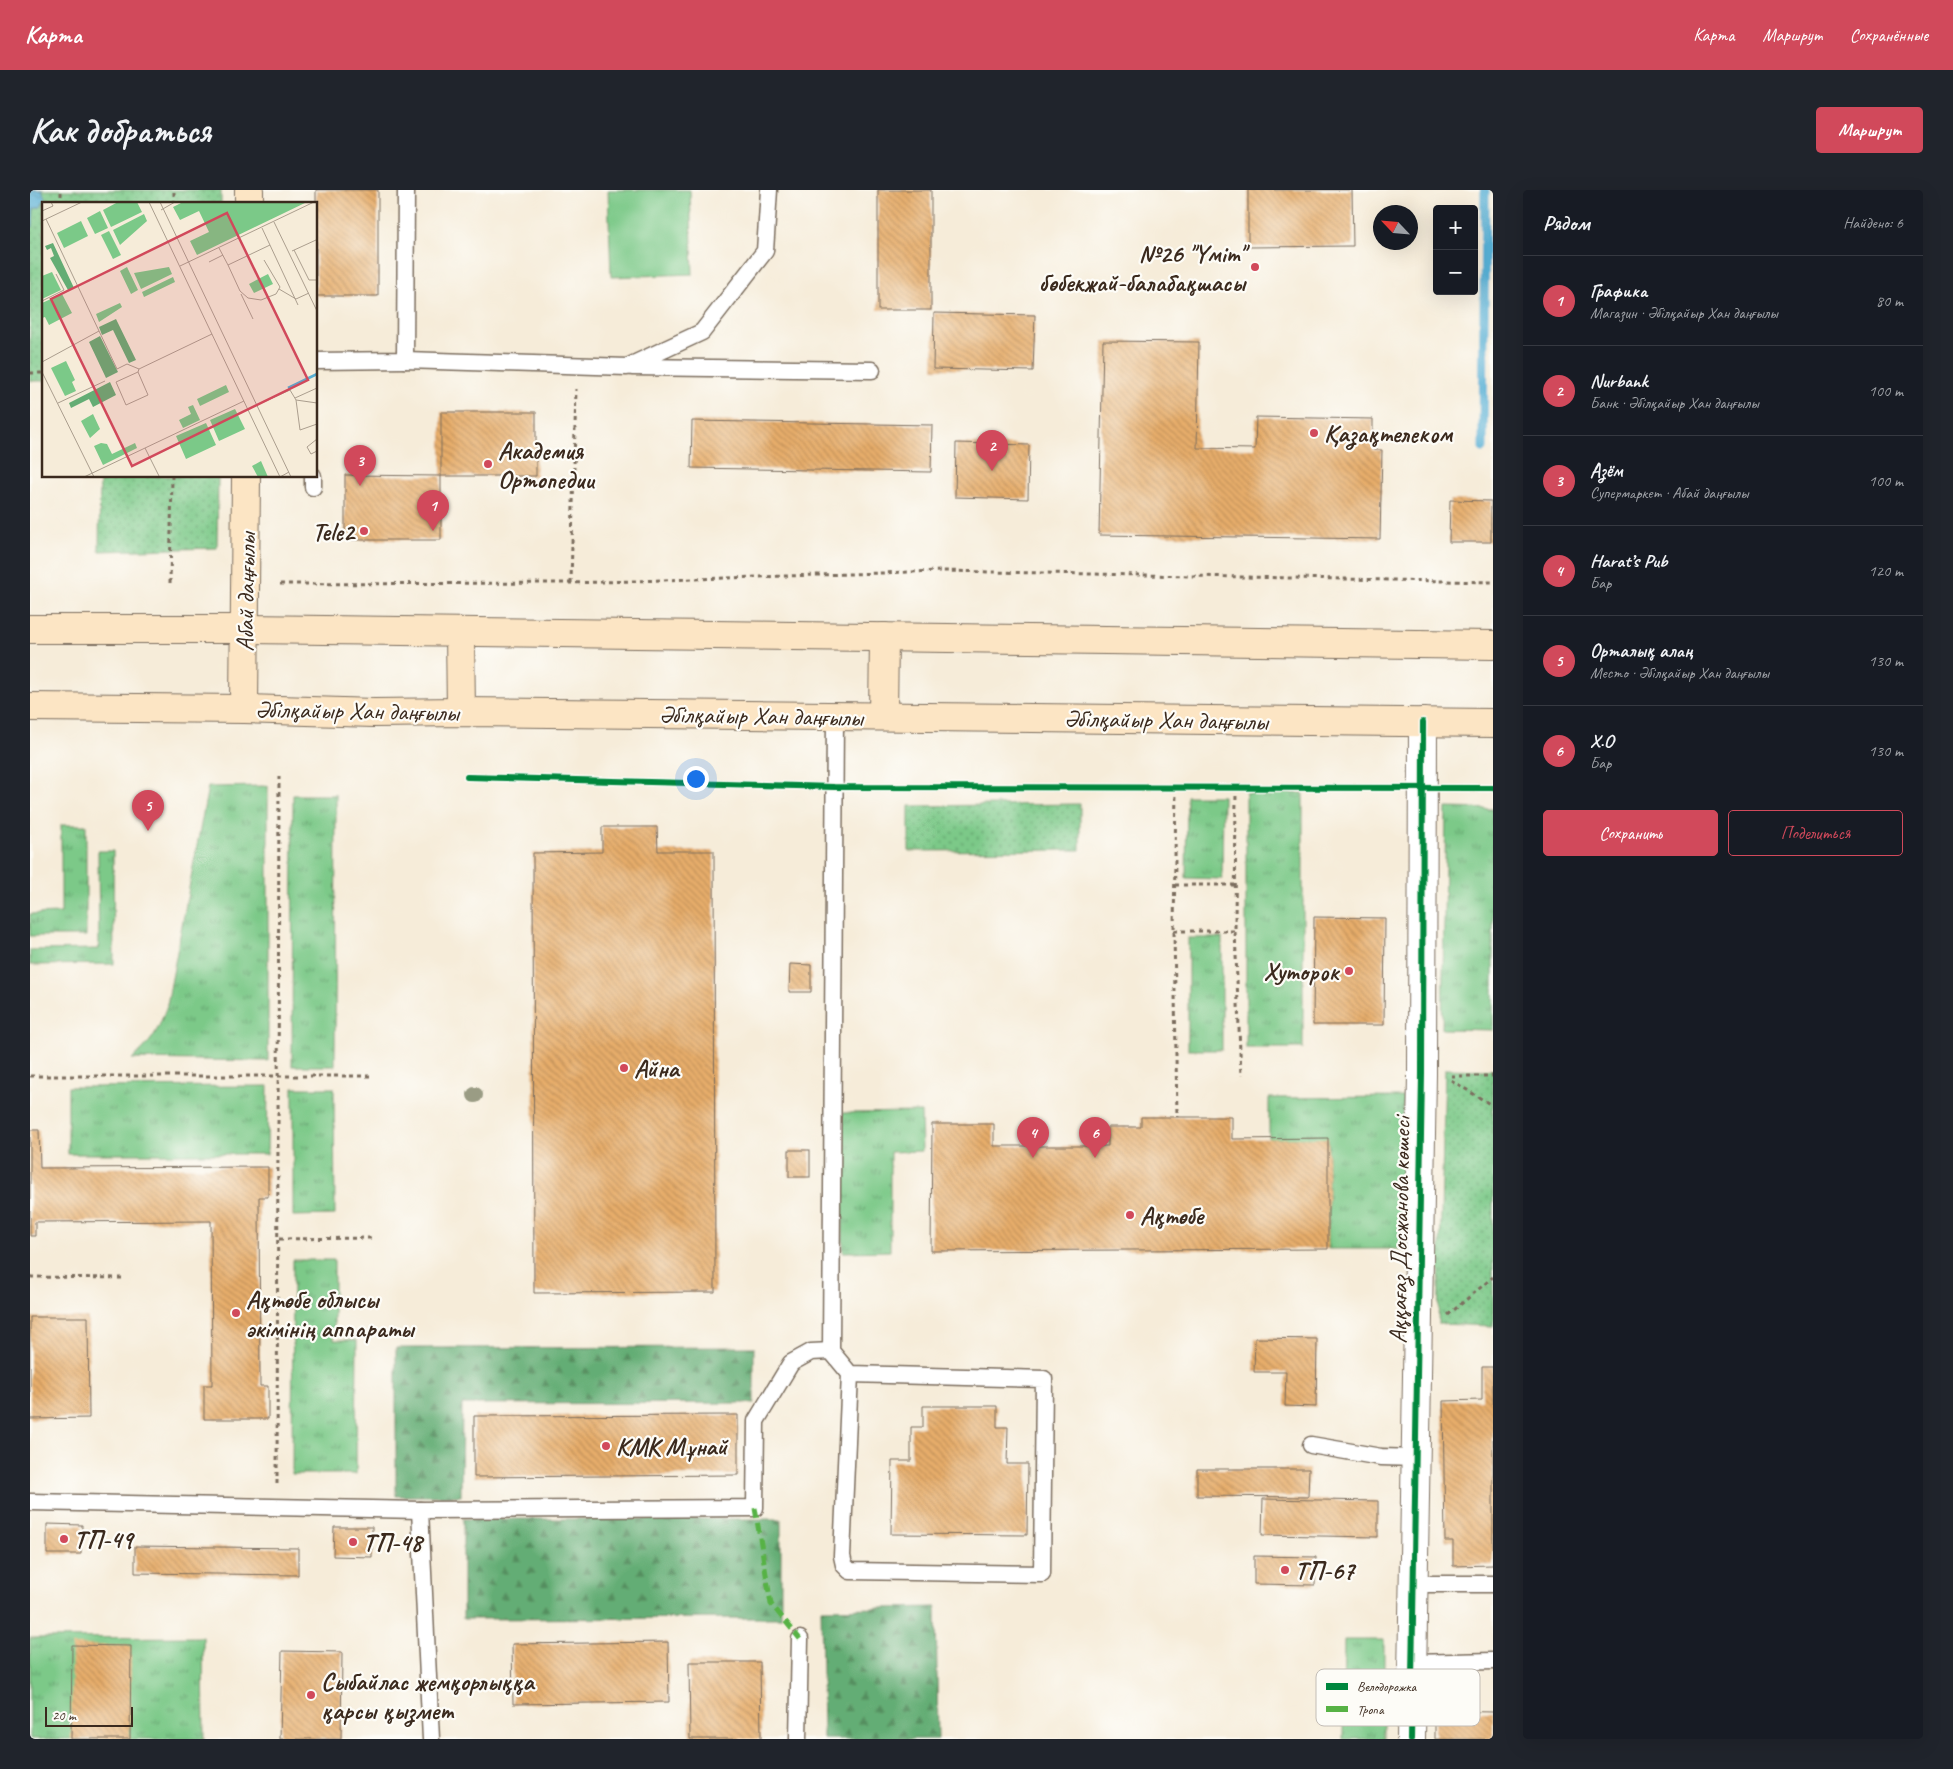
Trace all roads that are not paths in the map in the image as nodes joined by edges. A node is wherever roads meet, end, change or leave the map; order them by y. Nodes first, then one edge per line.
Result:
1 (406, 190) edge
2 (769, 190) edge
3 (405, 360) junction
4 (318, 362) edge
5 (627, 367) junction
6 (872, 370) dead end
7 (246, 478) edge
8 (30, 629) edge
9 (245, 629) junction
10 (460, 632) junction
11 (884, 637) junction
12 (1493, 645) edge
13 (30, 707) edge
14 (244, 709) junction
15 (461, 712) junction
16 (835, 716) junction
17 (883, 716) junction
18 (1423, 722) junction
19 (1493, 722) edge
20 (831, 1351) junction
21 (850, 1374) junction
22 (1312, 1445) dead end
23 (1416, 1458) junction
24 (30, 1502) edge
25 (420, 1510) junction
26 (1414, 1584) junction
27 (1493, 1584) edge
28 (800, 1639) dead end
29 (1493, 1661) edge
30 (1412, 1662) junction
31 (1412, 1669) edge
32 (1411, 1726) edge
33 (431, 1739) edge
34 (798, 1739) edge
35 (1411, 1739) edge

1 - 3 lane
2 - 5 lane
3 - 4 lane
3 - 5 lane
5 - 6 lane
7 - 9 main road, Абай даңғылы
8 - 9 main road
9 - 10 main road
9 - 14 main road, Абай даңғылы
10 - 11 main road
10 - 15 main road
11 - 12 main road
11 - 17 main road
13 - 14 main road, Әбілқайыр Хан даңғылы
14 - 15 main road, Әбілқайыр Хан даңғылы
15 - 16 main road, Әбілқайыр Хан даңғылы
16 - 17 main road, Әбілқайыр Хан даңғылы
16 - 20 lane
17 - 18 main road, Әбілқайыр Хан даңғылы
18 - 19 main road, Әбілқайыр Хан даңғылы
18 - 23 street, Аққағаз Досжанова көшесі
20 - 21 lane
20 - 25 lane
21 - 21 lane
22 - 23 lane
23 - 26 street, Аққағаз Досжанова көшесі
24 - 25 lane
25 - 33 lane
26 - 27 lane
26 - 30 street, Аққағаз Досжанова көшесі
28 - 34 lane
29 - 30 lane
30 - 31 street, Аққағаз Досжанова көшесі
32 - 35 street, Аққағаз Досжанова көшесі

